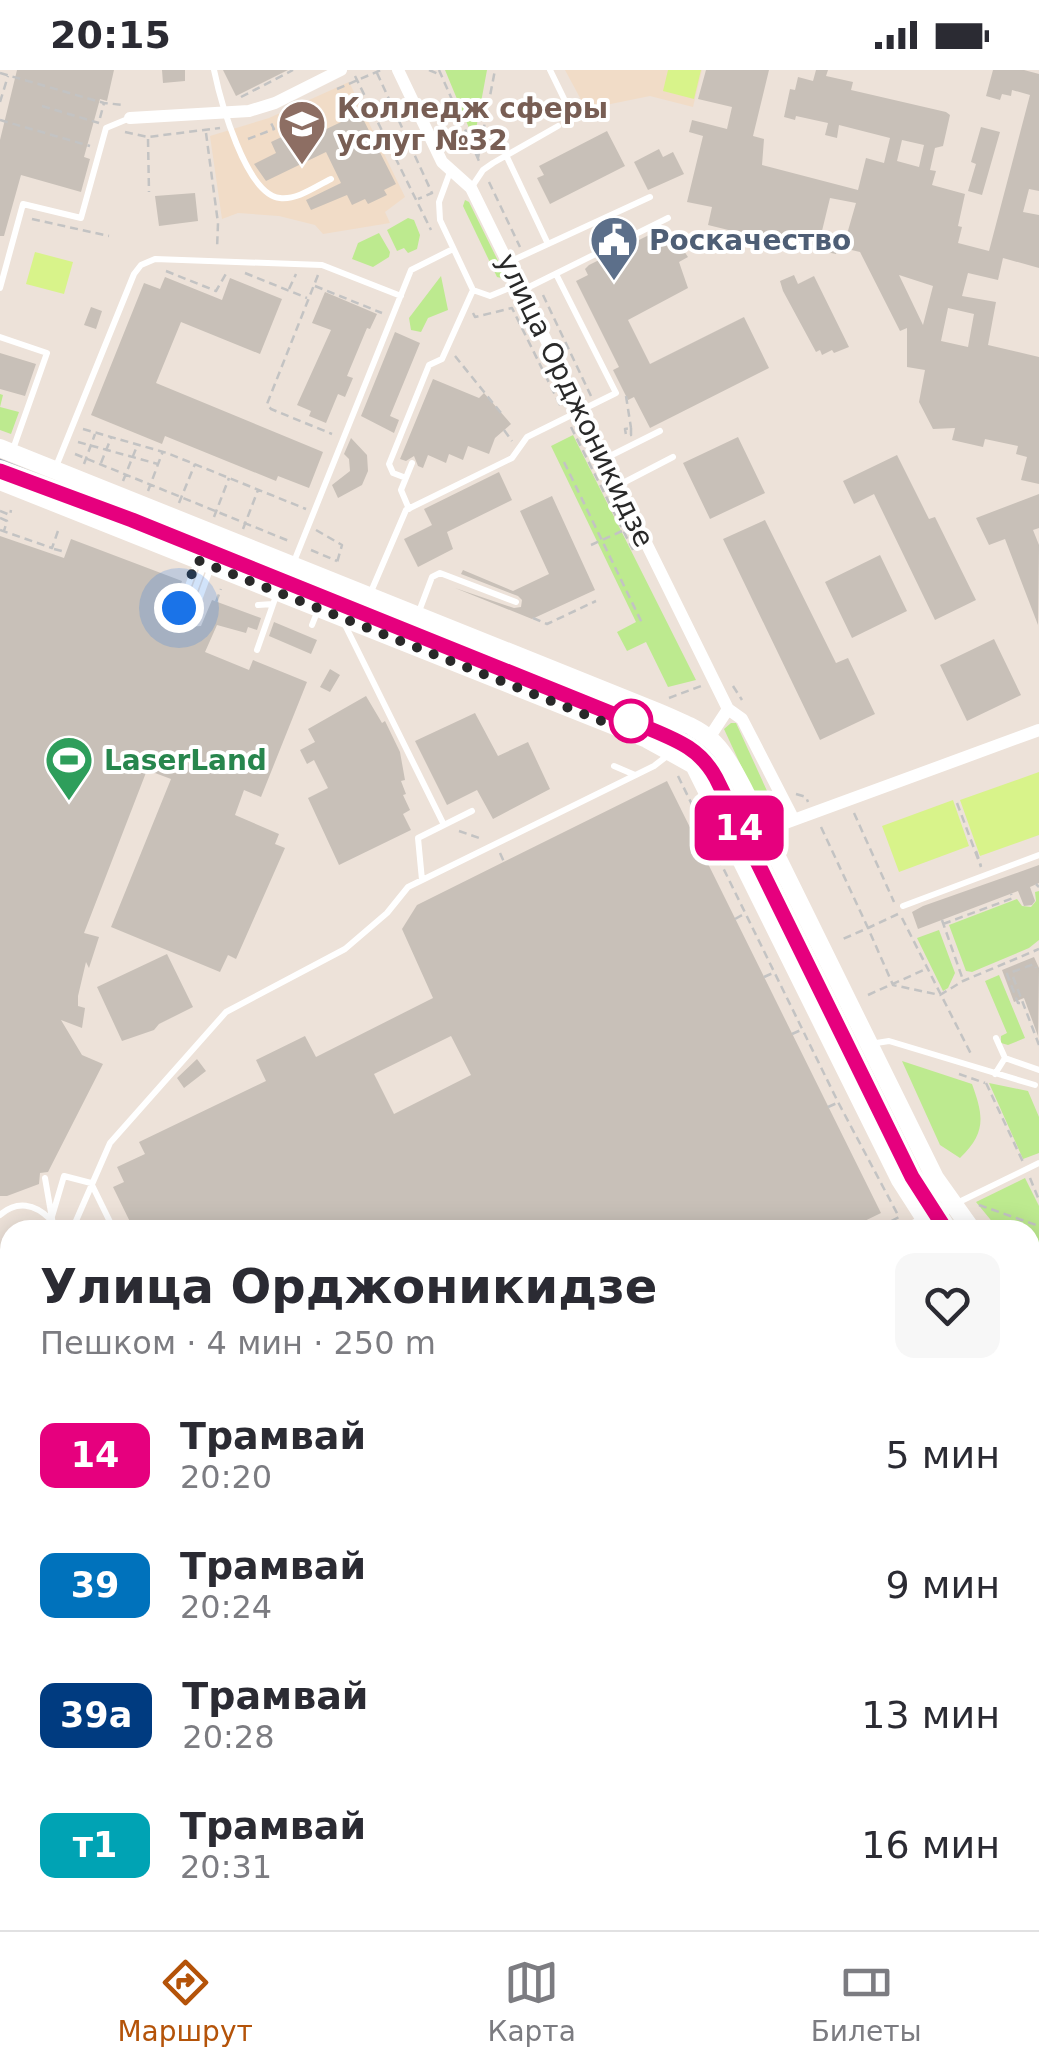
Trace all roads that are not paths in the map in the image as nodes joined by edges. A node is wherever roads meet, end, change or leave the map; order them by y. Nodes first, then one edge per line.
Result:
1 (214, 70) edge
2 (341, 70) edge
3 (398, 70) edge
4 (550, 70) edge
5 (224, 106) junction
6 (128, 111) joint
7 (570, 112) dead end
8 (558, 126) dead end
9 (506, 155) junction
10 (450, 172) junction
11 (331, 179) dead end
12 (472, 188) junction
13 (650, 196) dead end
14 (668, 218) dead end
15 (548, 244) junction
16 (453, 249) junction
17 (508, 263) junction
18 (556, 274) junction
19 (0, 288) edge
20 (520, 288) junction
21 (473, 290) junction
22 (400, 296) junction
23 (0, 338) edge
24 (588, 407) junction
25 (22, 423) junction
26 (32, 426) dead end
27 (660, 431) dead end
28 (6, 450) edge
29 (672, 457) dead end
30 (605, 458) junction
31 (412, 463) dead end
32 (54, 470) junction
33 (406, 478) junction
34 (0, 481) edge
35 (618, 486) junction
36 (409, 509) junction
37 (204, 563) junction
38 (292, 564) junction
39 (369, 596) junction
40 (275, 598) junction
41 (516, 602) dead end
42 (258, 604) dead end
43 (418, 615) junction
44 (349, 621) junction
45 (256, 650) dead end
46 (728, 709) junction
47 (1039, 730) edge
48 (710, 736) junction
49 (671, 761) junction
50 (692, 764) junction
51 (614, 766) dead end
52 (636, 775) junction
53 (472, 811) dead end
54 (794, 820) junction
55 (444, 826) junction
56 (764, 831) junction
57 (734, 842) junction
58 (1039, 855) edge
59 (422, 880) junction
60 (901, 910) road end
61 (996, 1038) dead end
62 (868, 1044) junction
63 (1005, 1058) junction
64 (1039, 1070) edge
65 (996, 1074) junction
66 (1035, 1085) dead end
67 (1039, 1163) edge
68 (45, 1178) dead end
69 (90, 1183) junction
70 (12, 1194) dead end
71 (18, 1205) junction
72 (953, 1205) junction
73 (0, 1215) edge
74 (51, 1220) junction
75 (76, 1220) edge
76 (109, 1220) edge
77 (925, 1220) edge
78 (934, 1220) edge
79 (964, 1220) edge

1 - 5 lane
2 - 5 street
3 - 10 street, улица Орджоникидзе
4 - 7 lane
5 - 6 street
5 - 11 lane
6 - 19 lane
8 - 9 lane
9 - 12 lane
9 - 15 lane
10 - 12 street, улица Орджоникидзе
10 - 16 lane
12 - 17 street, улица Орджоникидзе
13 - 15 lane
14 - 18 lane
15 - 17 lane
16 - 21 lane
16 - 22 lane
17 - 20 street, улица Орджоникидзе
18 - 20 lane
18 - 24 lane
20 - 21 lane
20 - 24 street, улица Орджоникидзе
21 - 33 lane
22 - 32 lane
22 - 38 lane
23 - 25 lane
24 - 30 street, улица Орджоникидзе
24 - 36 lane
25 - 26 lane
25 - 28 lane
27 - 30 lane
28 - 32 main road
29 - 35 lane
30 - 35 street, улица Орджоникидзе
31 - 33 lane
32 - 38 main road
33 - 36 lane
34 - 37 main road
35 - 46 street, улица Орджоникидзе
36 - 39 lane
37 - 37 lane
37 - 40 main road
38 - 39 main road
39 - 43 main road
39 - 44 main road
40 - 42 lane
40 - 44 main road
40 - 45 lane
41 - 43 lane
43 - 48 main road
44 - 49 main road
44 - 55 lane
46 - 48 street
46 - 54 street, улица Орджоникидзе
47 - 54 street
48 - 50 street
48 - 56 main road
49 - 50 main road
49 - 52 lane
50 - 57 main road
51 - 52 lane
52 - 59 lane
53 - 55 lane
54 - 56 street
55 - 59 lane
56 - 57 street
56 - 62 main road
57 - 77 main road
58 - 60 lane
59 - 69 lane
61 - 63 lane
62 - 65 lane
62 - 72 main road
63 - 64 lane
63 - 65 lane
65 - 66 lane
67 - 72 lane
68 - 74 lane
69 - 74 lane
69 - 75 lane
69 - 76 lane
70 - 71 lane
71 - 73 lane
71 - 74 lane
72 - 78 street
72 - 79 main road

